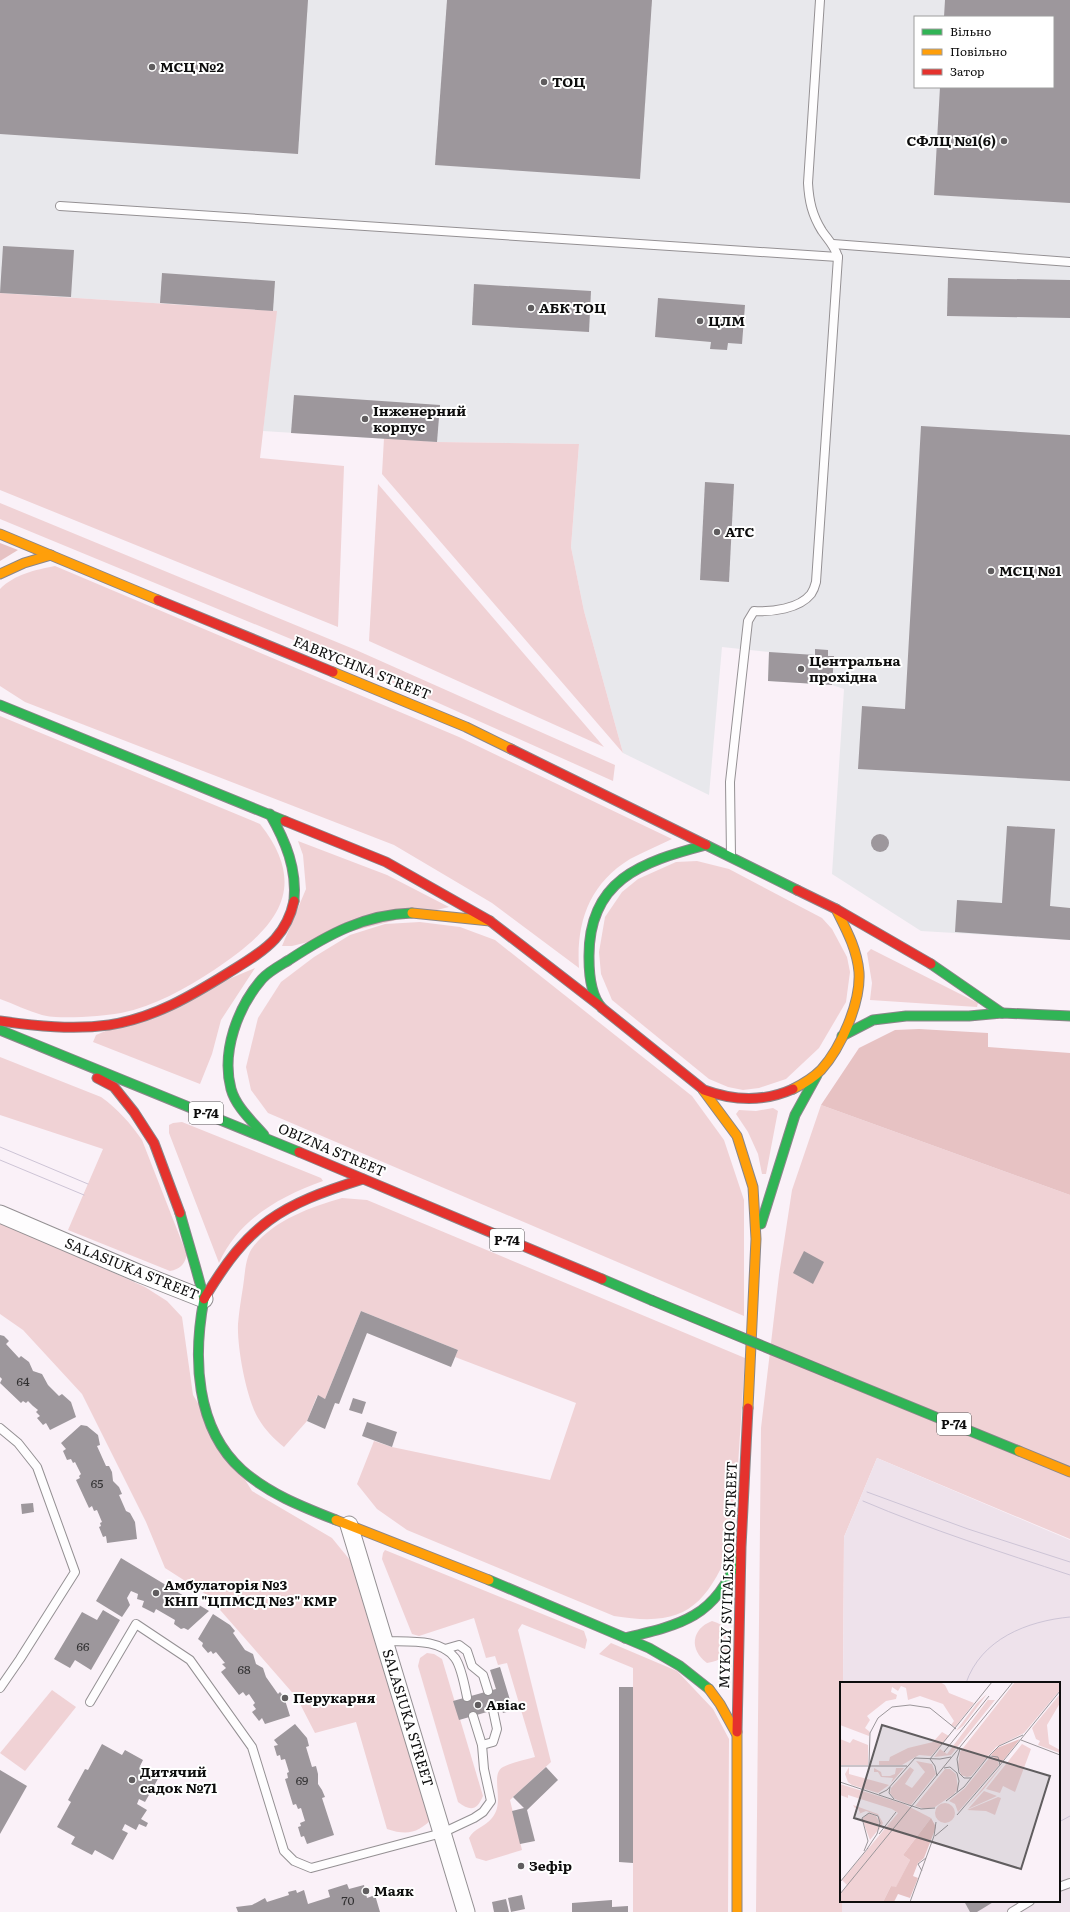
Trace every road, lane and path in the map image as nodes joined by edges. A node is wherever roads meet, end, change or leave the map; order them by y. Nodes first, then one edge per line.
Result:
1 (820, 0) edge
2 (60, 206) dead end
3 (833, 244) junction
4 (838, 257) junction
5 (1070, 262) edge
6 (0, 534) edge
7 (51, 555) junction
8 (0, 574) edge
9 (0, 700) edge
10 (0, 705) edge
11 (15, 711) junction
12 (270, 814) junction
13 (706, 845) junction
14 (731, 856) junction
15 (836, 909) junction
16 (490, 921) junction
17 (600, 1006) junction
18 (1002, 1013) junction
19 (1070, 1016) edge
20 (0, 1021) edge
21 (0, 1030) edge
22 (842, 1036) junction
23 (47, 1050) junction
24 (818, 1074) junction
25 (703, 1090) junction
26 (266, 1138) junction
27 (363, 1179) junction
28 (0, 1214) edge
29 (756, 1239) junction
30 (204, 1299) junction
31 (0, 1428) edge
32 (1070, 1472) edge
33 (349, 1525) junction
34 (742, 1547) junction
35 (625, 1638) junction
36 (385, 1641) junction
37 (445, 1649) junction
38 (0, 1688) edge
39 (488, 1691) dead end
40 (467, 1697) dead end
41 (90, 1702) dead end
42 (493, 1710) dead end
43 (473, 1716) dead end
44 (737, 1736) junction
45 (482, 1745) junction
46 (442, 1833) junction
47 (1070, 1883) edge
48 (1060, 1887) edge
49 (1028, 1902) edge
50 (466, 1912) edge
51 (737, 1912) edge
52 (1012, 1912) edge

1 - 3 lane
2 - 4 lane
3 - 4 lane
3 - 5 lane
4 - 14 lane
6 - 7 main road, FABRYCHNA STREET
7 - 8 main road
7 - 13 main road, FABRYCHNA STREET
9 - 11 main road
10 - 11 main road
11 - 12 main road
12 - 16 main road
12 - 20 main road
13 - 14 main road, FABRYCHNA STREET
13 - 17 main road
14 - 15 main road, FABRYCHNA STREET
15 - 18 main road, FABRYCHNA STREET
15 - 22 main road
16 - 17 main road
16 - 26 main road
17 - 25 main road
18 - 19 main road
18 - 22 main road
21 - 23 main road, OBIZNA STREET / Р-74
22 - 24 main road
23 - 26 main road, OBIZNA STREET / Р-74
23 - 30 main road
24 - 25 main road
24 - 29 main road
25 - 29 main road
26 - 27 main road, OBIZNA STREET / Р-74
27 - 30 main road
27 - 32 main road, OBIZNA STREET / Р-74, bridge
28 - 30 street, SALASIUKA STREET
29 - 34 main road, MYKOLY SVITALSKOHO STREET
30 - 33 main road, SALASIUKA STREET
31 - 38 lane
33 - 35 main road, SALASIUKA STREET
33 - 36 street, SALASIUKA STREET
34 - 35 main road
34 - 44 main road, MYKOLY SVITALSKOHO STREET
35 - 44 main road, SALASIUKA STREET
36 - 37 lane
36 - 46 street, SALASIUKA STREET
37 - 39 lane
37 - 40 lane
41 - 46 lane
42 - 45 lane
43 - 45 lane
44 - 51 main road, MYKOLY SVITALSKOHO STREET
45 - 46 lane
46 - 50 street, SALASIUKA STREET
47 - 48 lane
49 - 52 lane

